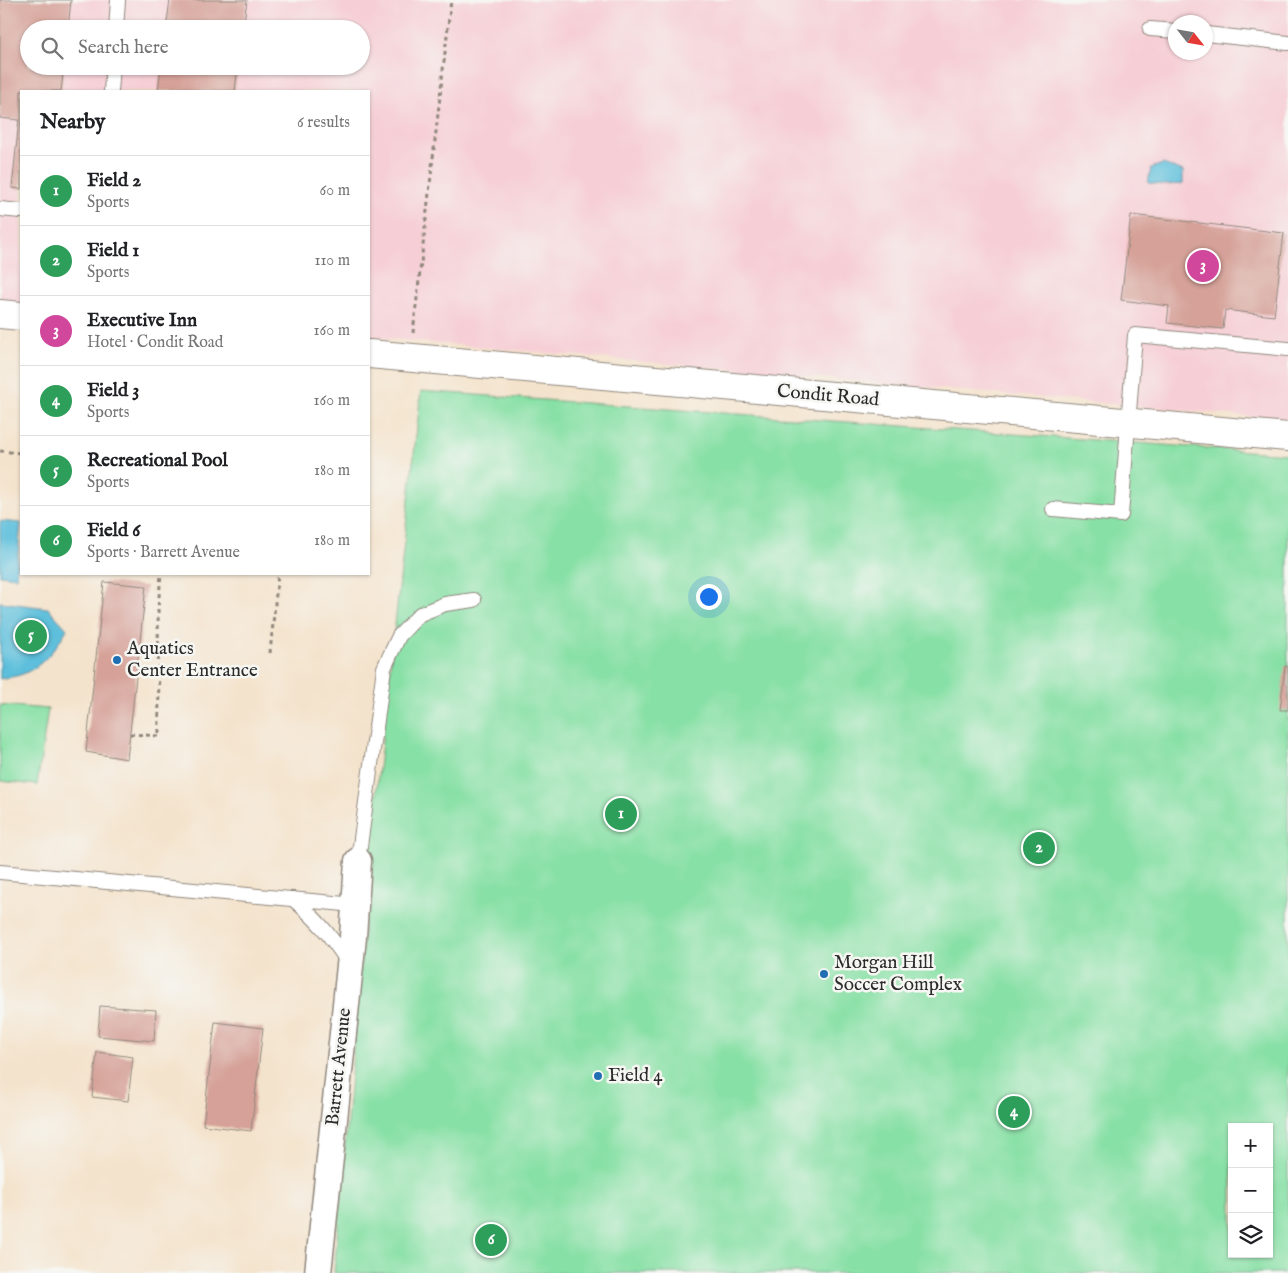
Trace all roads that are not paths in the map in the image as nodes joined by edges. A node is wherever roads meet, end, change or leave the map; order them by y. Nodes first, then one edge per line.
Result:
1 (118, 0) edge
2 (117, 20) edge
3 (1150, 29) dead end
4 (1168, 30) edge
5 (1213, 35) edge
6 (1288, 43) edge
7 (112, 75) edge
8 (111, 90) edge
9 (0, 209) edge
10 (20, 211) edge
11 (0, 314) edge
12 (20, 316) edge
13 (1288, 349) edge
14 (370, 354) edge
15 (1128, 423) junction
16 (1288, 437) edge
17 (1053, 510) dead end
18 (474, 600) dead end
19 (358, 861) joint
20 (0, 872) edge
21 (293, 900) junction
22 (355, 905) junction
23 (350, 966) junction
24 (318, 1273) edge

1 - 2 lane
3 - 4 lane
5 - 6 lane
7 - 8 lane
9 - 10 lane
11 - 12 street
13 - 15 lane
14 - 15 street, Condit Road
15 - 16 street, Condit Road
15 - 17 lane
18 - 19 lane
19 - 22 street, Barrett Avenue
20 - 21 lane
21 - 22 lane
21 - 23 lane
22 - 23 street, Barrett Avenue
23 - 24 street, Barrett Avenue

